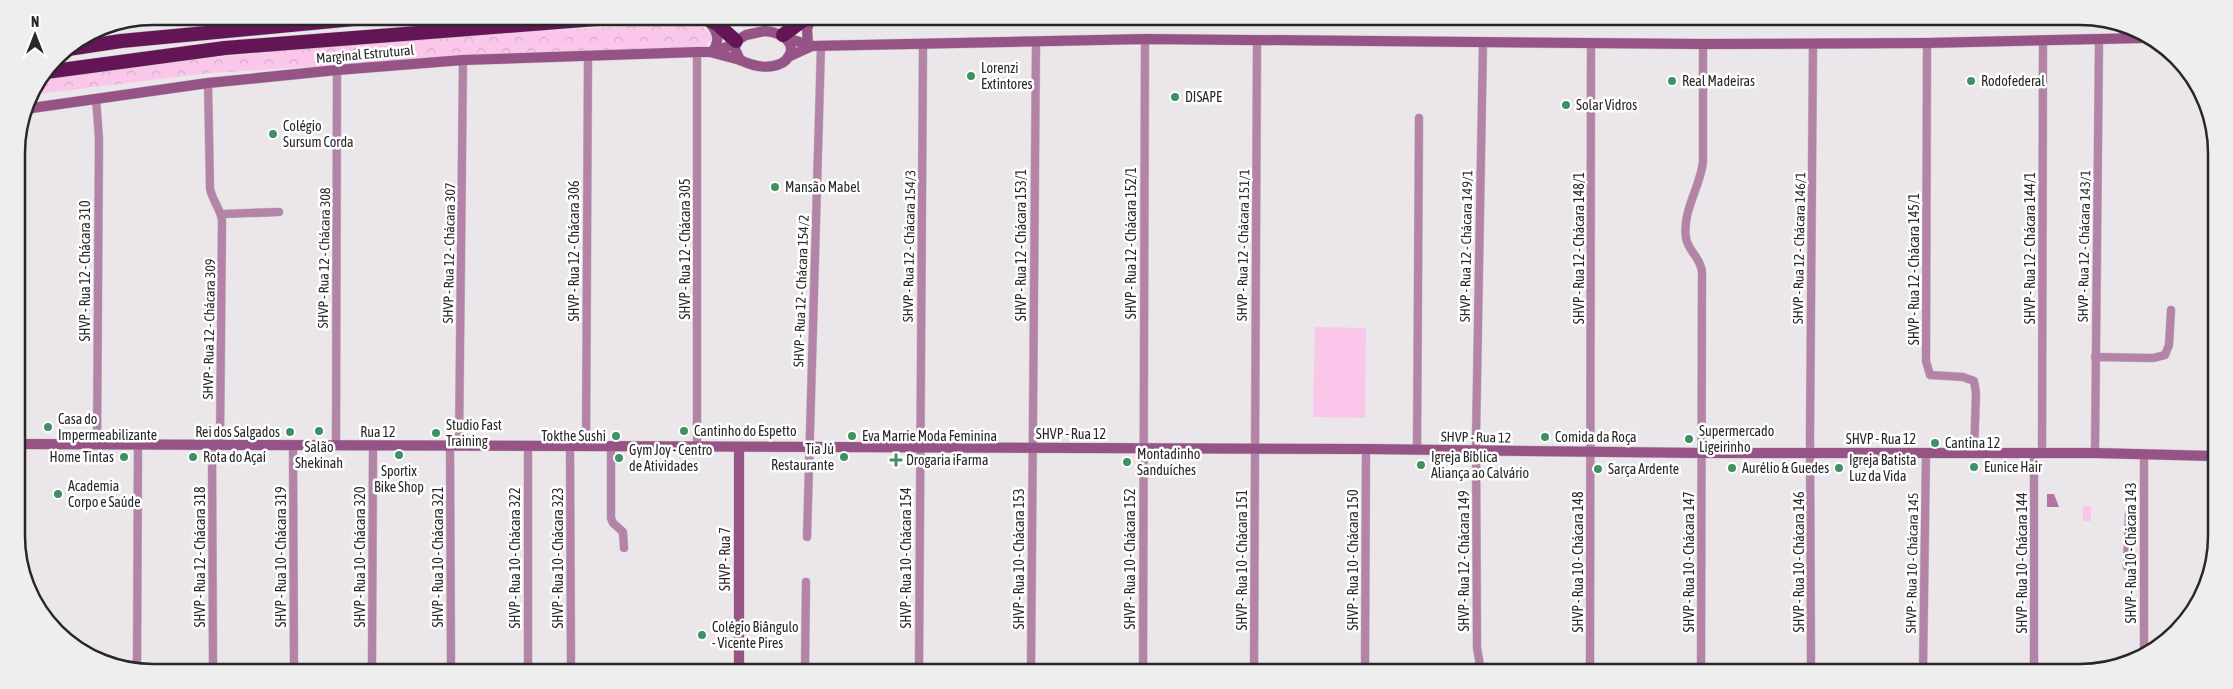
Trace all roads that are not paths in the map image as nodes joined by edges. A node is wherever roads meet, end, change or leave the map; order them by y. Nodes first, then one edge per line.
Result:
1 (290, 25) edge
2 (520, 25) edge
3 (711, 25) edge
4 (718, 25) edge
5 (798, 25) edge
6 (808, 25) edge
7 (785, 37) junction
8 (2136, 38) edge
9 (1145, 39) junction
10 (1257, 40) junction
11 (2099, 40) junction
12 (1036, 41) junction
13 (736, 42) junction
14 (2042, 42) junction
15 (1483, 43) junction
16 (1927, 43) junction
17 (1591, 44) junction
18 (1703, 44) junction
19 (1813, 44) junction
20 (923, 45) junction
21 (84, 46) edge
22 (814, 46) junction
23 (697, 52) junction
24 (711, 52) junction
25 (588, 56) junction
26 (788, 57) junction
27 (463, 60) junction
28 (740, 60) junction
29 (337, 70) junction
30 (56, 71) edge
31 (208, 83) junction
32 (96, 98) junction
33 (34, 107) edge
34 (1419, 118) dead end
35 (279, 212) dead end
36 (222, 214) junction
37 (2171, 310) dead end
38 (2095, 356) junction
39 (25, 444) edge
40 (97, 444) junction
41 (138, 444) junction
42 (216, 445) junction
43 (294, 445) junction
44 (336, 446) junction
45 (373, 446) junction
46 (454, 446) junction
47 (528, 447) junction
48 (570, 447) junction
49 (586, 447) junction
50 (611, 447) junction
51 (697, 447) junction
52 (808, 447) junction
53 (919, 447) junction
54 (739, 448) junction
55 (1032, 448) junction
56 (1142, 448) junction
57 (1366, 449) junction
58 (1254, 450) junction
59 (1417, 450) junction
60 (1476, 450) junction
61 (1591, 452) junction
62 (1811, 453) junction
63 (1926, 453) junction
64 (1702, 454) junction
65 (1974, 454) junction
66 (2038, 454) junction
67 (2095, 454) junction
68 (2144, 455) junction
69 (2208, 456) edge
70 (2128, 513) dead end
71 (807, 537) dead end
72 (624, 548) dead end
73 (2127, 557) junction
74 (2144, 559) junction
75 (2127, 568) dead end
76 (806, 582) dead end
77 (2144, 647) edge
78 (137, 663) edge
79 (213, 664) edge
80 (294, 664) edge
81 (372, 664) edge
82 (451, 664) edge
83 (528, 664) edge
84 (571, 664) edge
85 (739, 664) edge
86 (805, 664) edge
87 (919, 664) edge
88 (1031, 664) edge
89 (1143, 664) edge
90 (1254, 664) edge
91 (1365, 664) edge
92 (1479, 664) edge
93 (1590, 664) edge
94 (1701, 664) edge
95 (1811, 664) edge
96 (1923, 664) edge
97 (2034, 664) edge

1 - 21 highway
2 - 30 highway
3 - 24 street
4 - 13 highway
5 - 7 highway
6 - 22 street
7 - 13 street
7 - 22 street
7 - 26 street
8 - 11 street
9 - 10 street
9 - 12 street
9 - 56 street, SHVP - Rua 12 - Chácara 152/1
10 - 15 street
10 - 58 street, SHVP - Rua 12 - Chácara 151/1
11 - 14 street
11 - 38 street, SHVP - Rua 12 - Chácara 143/1
12 - 20 street
12 - 55 street, SHVP - Rua 12 - Chácara 153/1
13 - 24 street, Marginal Estrutural
13 - 28 street
14 - 16 street
14 - 66 street, SHVP - Rua 12 - Chácara 144/1
15 - 17 street
15 - 60 street, SHVP - Rua 12 - Chácara 149/1
16 - 19 street
16 - 65 street, SHVP - Rua 12 - Chácara 145/1
17 - 18 street
17 - 61 street, SHVP - Rua 12 - Chácara 148/1
18 - 19 street
18 - 64 street, SHVP - Rua 10 - Chácara 147
19 - 62 street, SHVP - Rua 12 - Chácara 146/1
20 - 22 street
20 - 53 street, SHVP - Rua 12 - Chácara 154/3
22 - 26 street
22 - 52 street, SHVP - Rua 12 - Chácara 154/2
23 - 24 street, Marginal Estrutural
23 - 25 street, Marginal Estrutural
23 - 51 street, SHVP - Rua 12 - Chácara 305
24 - 28 street, Marginal Estrutural
25 - 27 street, Marginal Estrutural
25 - 49 street, SHVP - Rua 12 - Chácara 306
26 - 28 street
27 - 29 street, Marginal Estrutural
27 - 46 street, SHVP - Rua 12 - Chácara 307
29 - 31 street, Marginal Estrutural
29 - 44 street, SHVP - Rua 12 - Chácara 308
31 - 32 street, Marginal Estrutural
31 - 36 street, SHVP - Rua 12 - Chácara 309
32 - 33 street, Marginal Estrutural
32 - 40 street, SHVP - Rua 12 - Chácara 310
34 - 59 street
35 - 36 street
36 - 42 street, SHVP - Rua 12 - Chácara 309
37 - 38 street
38 - 67 street, SHVP - Rua 12 - Chácara 143/1
39 - 40 street, Rua 12
40 - 41 street, Rua 12
41 - 42 street, Rua 12
41 - 78 street
42 - 43 street, Rua 12
42 - 79 street, SHVP - Rua 12 - Chácara 318
43 - 44 street, Rua 12
43 - 80 street, SHVP - Rua 10 - Chácara 319
44 - 45 street, Rua 12
45 - 46 street, Rua 12
45 - 81 street, SHVP - Rua 10 - Chácara 320
46 - 47 street, Rua 12
46 - 82 street, SHVP - Rua 10 - Chácara 321
47 - 48 street, Rua 12
47 - 83 street, SHVP - Rua 10 - Chácara 322
48 - 49 street, Rua 12
48 - 84 street, SHVP - Rua 10 - Chácara 323
49 - 50 street, Rua 12
50 - 51 street, Rua 12
50 - 72 street
51 - 54 street, Rua 12
52 - 53 street, SHVP - Rua 12
52 - 54 street, SHVP - Rua 12
52 - 71 street, SHVP - Rua 12 - Chácara 154/2
53 - 55 street, SHVP - Rua 12
53 - 87 street, SHVP - Rua 10 - Chácara 154
54 - 85 street, SHVP - Rua 7
55 - 56 street, SHVP - Rua 12
55 - 88 street, SHVP - Rua 10 - Chácara 153
56 - 58 street, SHVP - Rua 12
56 - 89 street, SHVP - Rua 10 - Chácara 152
57 - 58 street, SHVP - Rua 12
57 - 59 street, SHVP - Rua 12
57 - 91 street, SHVP - Rua 10 - Chácara 150
58 - 90 street, SHVP - Rua 10 - Chácara 151
59 - 60 street, SHVP - Rua 12
60 - 61 street, SHVP - Rua 12
60 - 92 street, SHVP - Rua 12 - Chácara 149
61 - 64 street, SHVP - Rua 12
61 - 93 street, SHVP - Rua 10 - Chácara 148
62 - 63 street, SHVP - Rua 12
62 - 64 street, SHVP - Rua 12
62 - 95 street, SHVP - Rua 10 - Chácara 146
63 - 65 street, SHVP - Rua 12
63 - 96 street, SHVP - Rua 10 - Chácara 145
64 - 94 street, SHVP - Rua 10 - Chácara 147
65 - 66 street, SHVP - Rua 12
66 - 67 street, SHVP - Rua 12
66 - 97 street, SHVP - Rua 10 - Chácara 144
67 - 68 street, SHVP - Rua 12
68 - 69 street, SHVP - Rua 12
68 - 74 street, SHVP - Rua 10 - Chácara 143
70 - 73 street
73 - 74 street
73 - 75 street
74 - 77 street, SHVP - Rua 10 - Chácara 143
76 - 86 street

